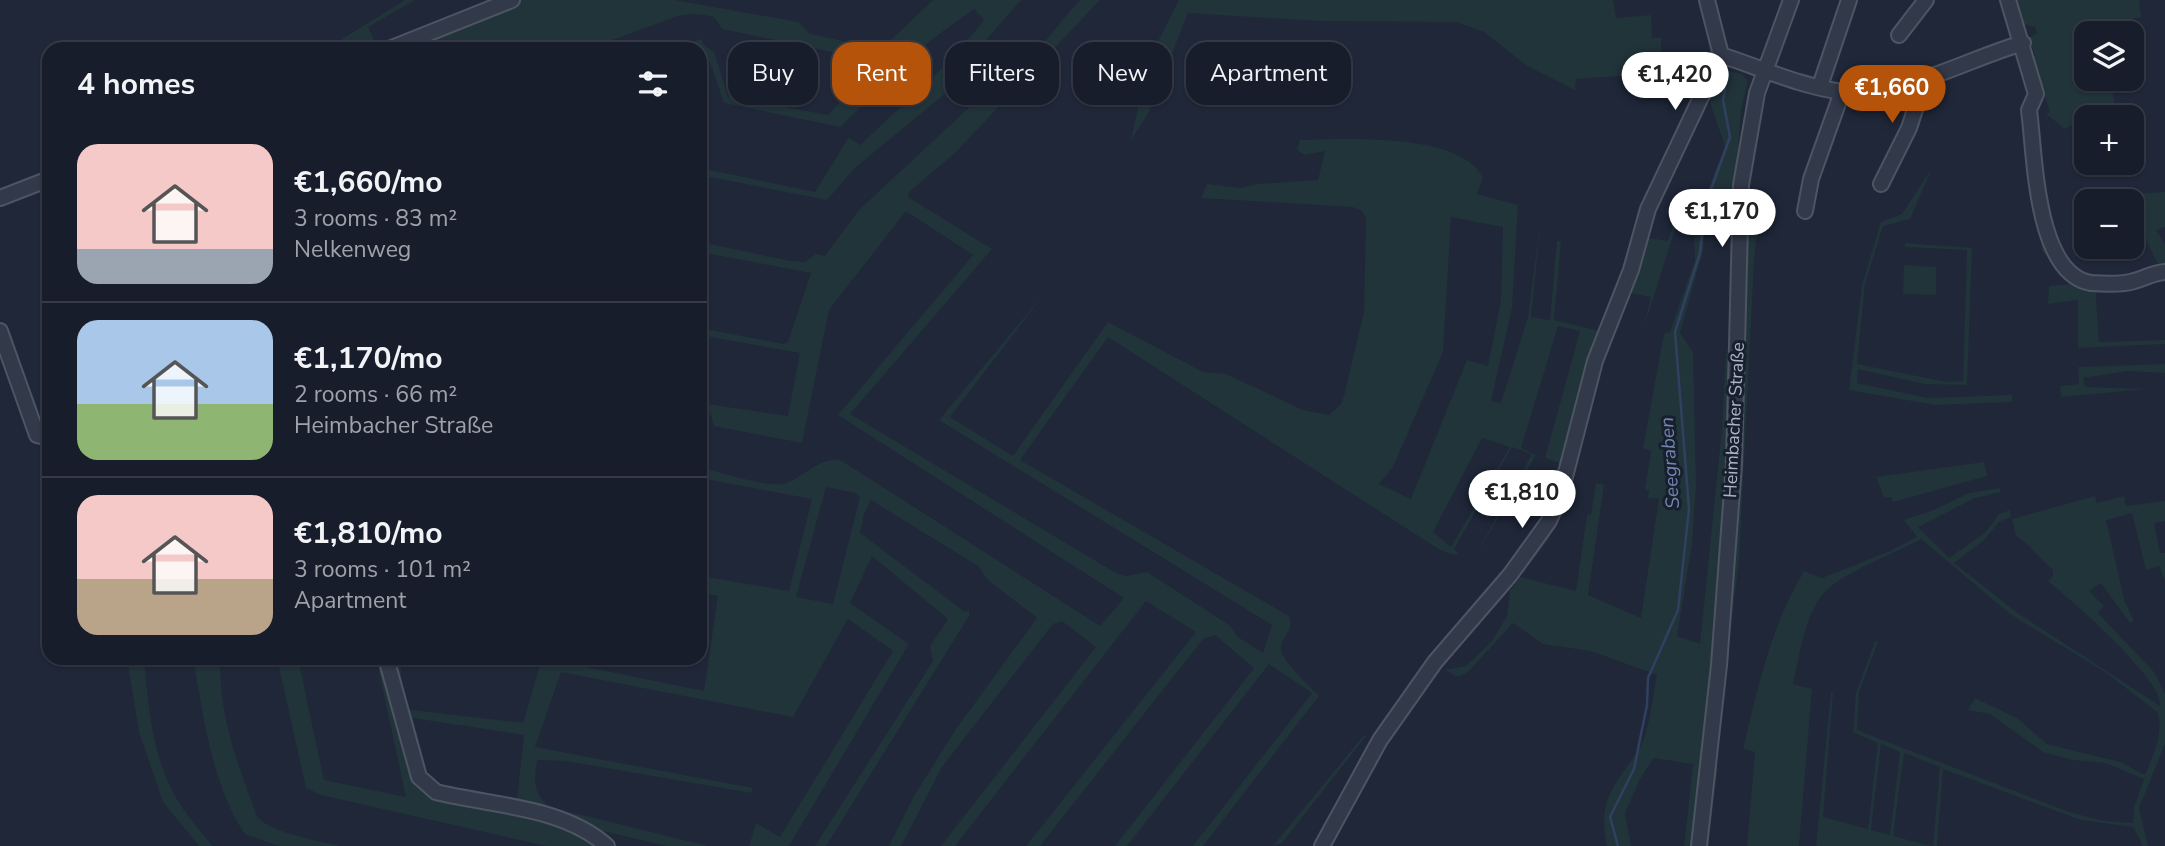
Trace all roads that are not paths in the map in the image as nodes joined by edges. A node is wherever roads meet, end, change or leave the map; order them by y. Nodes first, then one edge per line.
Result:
1 (512, 0) edge
2 (1707, 0) edge
3 (1791, 0) edge
4 (1849, 0) edge
5 (1926, 0) edge
6 (2008, 0) edge
7 (1899, 35) dead end
8 (407, 42) edge
9 (2023, 43) junction
10 (1721, 55) junction
11 (1764, 69) junction
12 (1926, 76) junction
13 (1820, 86) junction
14 (1842, 92) junction
15 (42, 182) edge
16 (1881, 184) dead end
17 (0, 198) edge
18 (1805, 211) dead end
19 (2165, 272) edge
20 (0, 331) edge
21 (42, 436) edge
22 (388, 665) edge
23 (607, 846) edge
24 (1322, 846) edge
25 (1699, 846) edge

1 - 8 street
2 - 10 street
3 - 11 street, Heimbacher Straße
4 - 13 street
5 - 7 street
6 - 9 street
9 - 12 street
9 - 19 street
10 - 11 street
10 - 24 street
11 - 13 street
11 - 25 street, Heimbacher Straße
12 - 14 street
12 - 16 street
13 - 14 street
14 - 18 street
15 - 17 street
20 - 21 street
22 - 23 street

